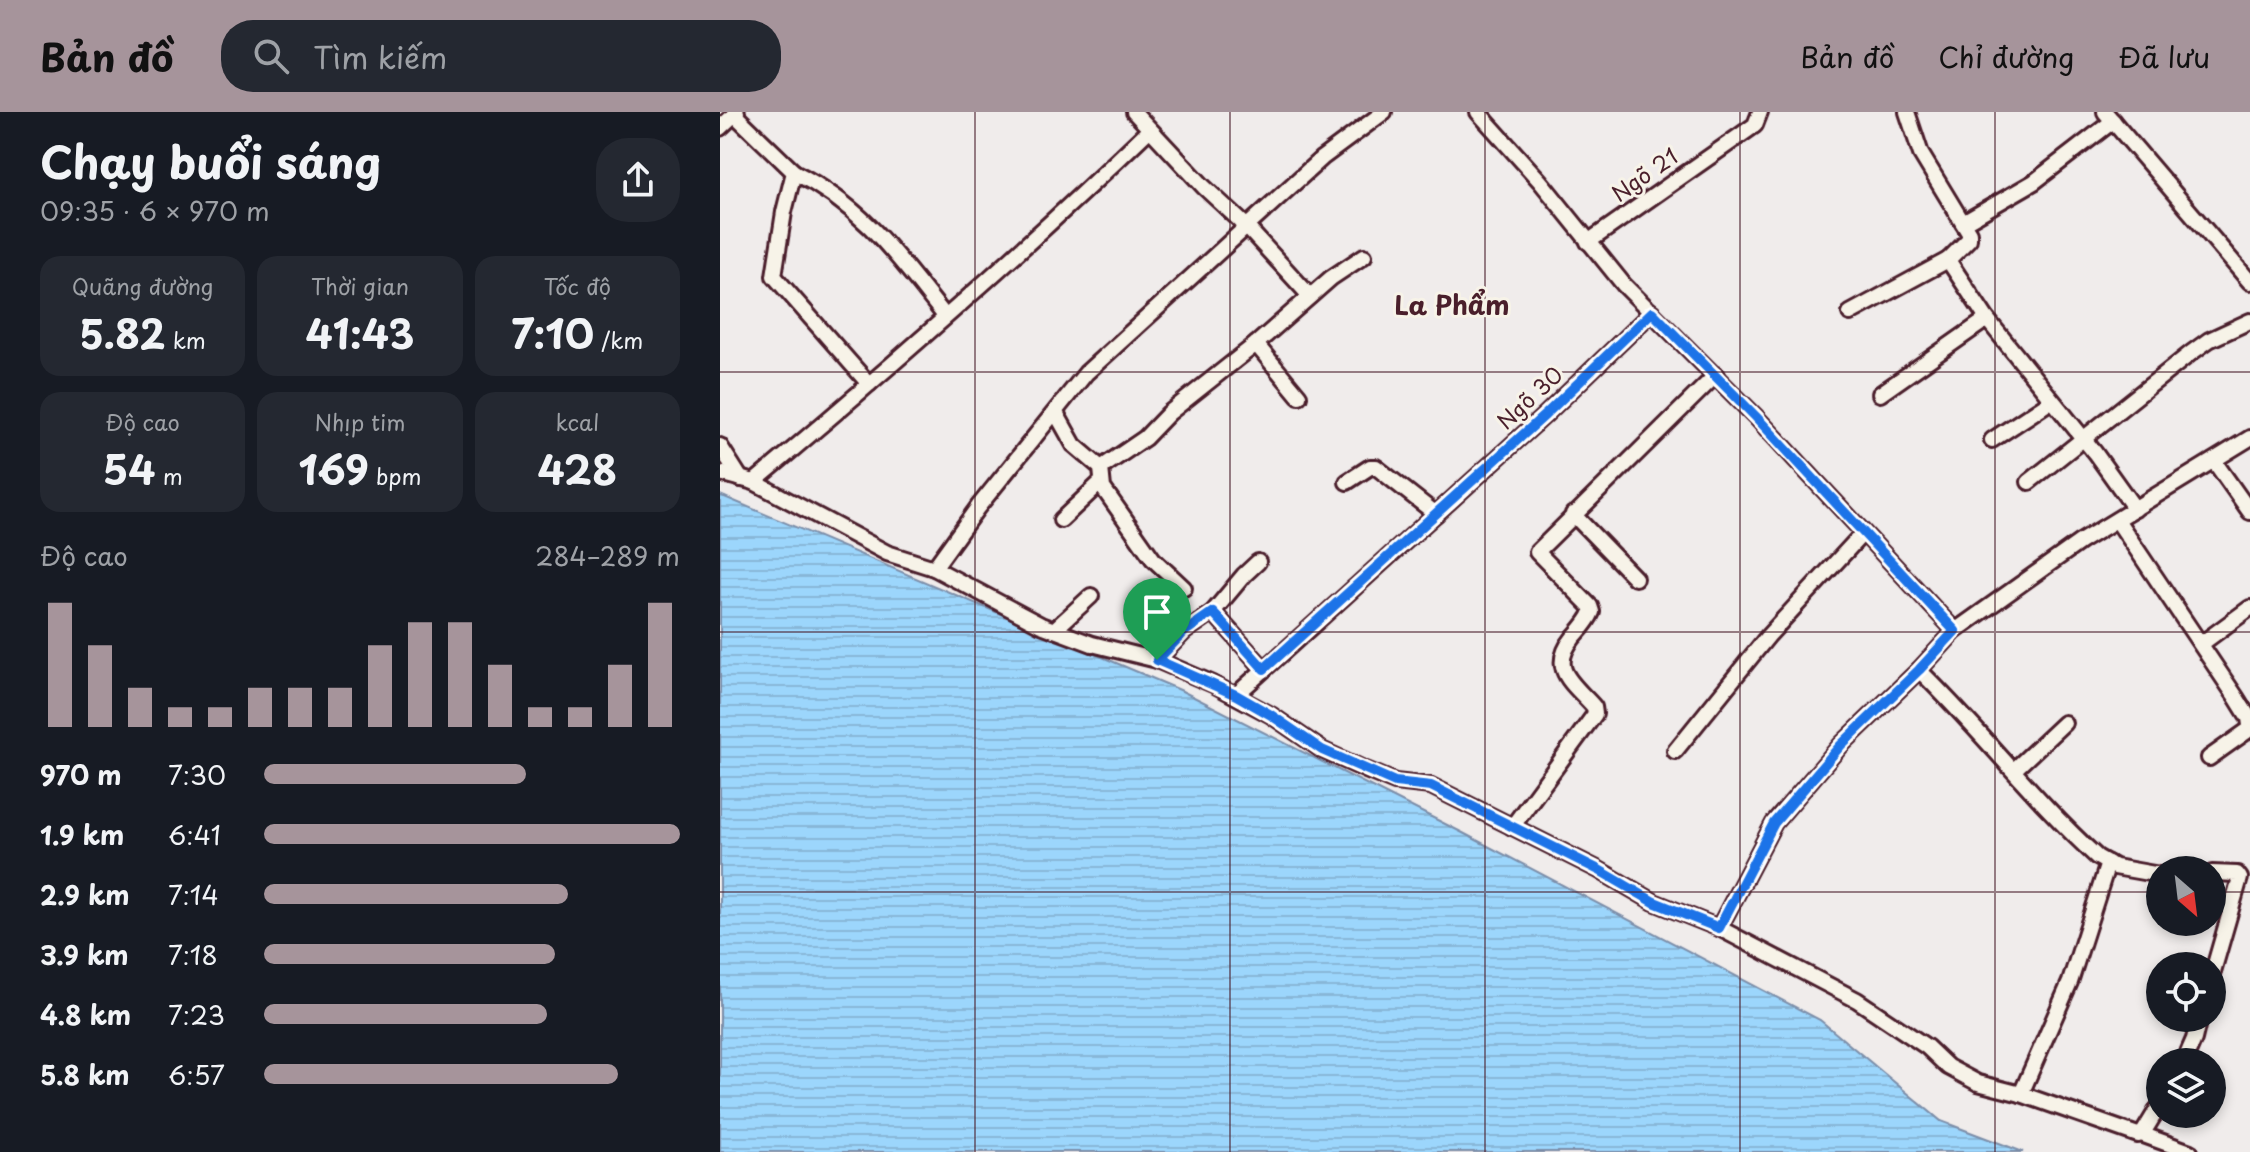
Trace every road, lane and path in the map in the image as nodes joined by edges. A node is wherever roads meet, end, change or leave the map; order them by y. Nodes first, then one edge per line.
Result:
1 (1134, 112) edge
2 (1384, 112) edge
3 (1478, 112) edge
4 (1760, 112) edge
5 (1907, 112) edge
6 (736, 113) edge
7 (2109, 116) edge
8 (720, 128) edge
9 (1149, 130) junction
10 (794, 172) junction
11 (1963, 223) junction
12 (1245, 225) junction
13 (1588, 242) junction
14 (1364, 256) dead end
15 (1948, 260) junction
16 (2250, 282) edge
17 (1310, 296) junction
18 (1652, 312) junction
19 (1850, 313) dead end
20 (945, 316) junction
21 (1987, 319) junction
22 (2250, 321) edge
23 (1256, 344) junction
24 (1716, 375) junction
25 (869, 384) junction
26 (1880, 394) dead end
27 (1299, 396) dead end
28 (2051, 401) junction
29 (1056, 413) junction
30 (2250, 438) edge
31 (1992, 440) dead end
32 (2084, 440) junction
33 (720, 446) edge
34 (2214, 461) junction
35 (720, 473) edge
36 (1101, 475) junction
37 (748, 481) junction
38 (1347, 482) dead end
39 (2029, 482) dead end
40 (2135, 509) junction
41 (2250, 512) edge
42 (1436, 514) junction
43 (1573, 514) junction
44 (1061, 520) dead end
45 (2117, 520) junction
46 (1863, 533) junction
47 (1258, 562) dead end
48 (934, 568) junction
49 (1635, 578) dead end
50 (1184, 588) dead end
51 (1091, 596) dead end
52 (2250, 608) edge
53 (1213, 612) junction
54 (1054, 630) junction
55 (1955, 631) junction
56 (2201, 644) junction
57 (1157, 660) junction
58 (1264, 669) junction
59 (1919, 670) junction
60 (1236, 695) junction
61 (2064, 723) dead end
62 (2250, 727) edge
63 (1675, 751) dead end
64 (2209, 758) dead end
65 (2014, 770) junction
66 (1512, 827) junction
67 (2108, 863) junction
68 (2146, 874) edge
69 (2245, 874) edge
70 (1719, 928) junction
71 (2220, 952) edge
72 (2021, 1094) junction
73 (2146, 1126) edge
74 (2141, 1134) junction
75 (2190, 1152) edge

1 - 9 street
2 - 12 street
3 - 13 street
4 - 13 street, Ngõ 21
5 - 11 street
6 - 8 street
6 - 10 street
7 - 11 street
7 - 16 street
9 - 12 street
9 - 20 street
10 - 20 street
10 - 25 street
11 - 15 street
12 - 17 street
12 - 29 street
13 - 18 street
14 - 17 street
15 - 19 street
15 - 21 street
17 - 23 street
18 - 24 street
18 - 42 street, Ngõ 30
20 - 25 street
21 - 26 street
21 - 28 street
22 - 32 street
23 - 27 street
23 - 36 street
24 - 43 street
24 - 46 street
25 - 37 street
28 - 31 street
28 - 32 street
29 - 36 street
29 - 48 street
30 - 34 street
32 - 39 street
32 - 40 street
33 - 37 street
34 - 40 street
34 - 41 street
35 - 37 street
36 - 44 street
36 - 50 street
37 - 48 street
38 - 42 street
40 - 45 street
42 - 58 street, Ngõ 30
43 - 49 street
43 - 66 street
45 - 55 street
45 - 56 street
46 - 55 street
46 - 63 street
47 - 53 street
48 - 54 street
51 - 54 street
52 - 56 street
53 - 57 street
53 - 58 street
54 - 57 street
55 - 59 street
56 - 62 street
57 - 60 street
58 - 60 street, Ngõ 30
59 - 65 street
59 - 70 street
60 - 66 street
61 - 65 street
62 - 64 street
65 - 67 street
66 - 70 street
67 - 68 street
67 - 72 street
69 - 71 street
70 - 72 street
72 - 74 street
73 - 74 street
74 - 75 street

